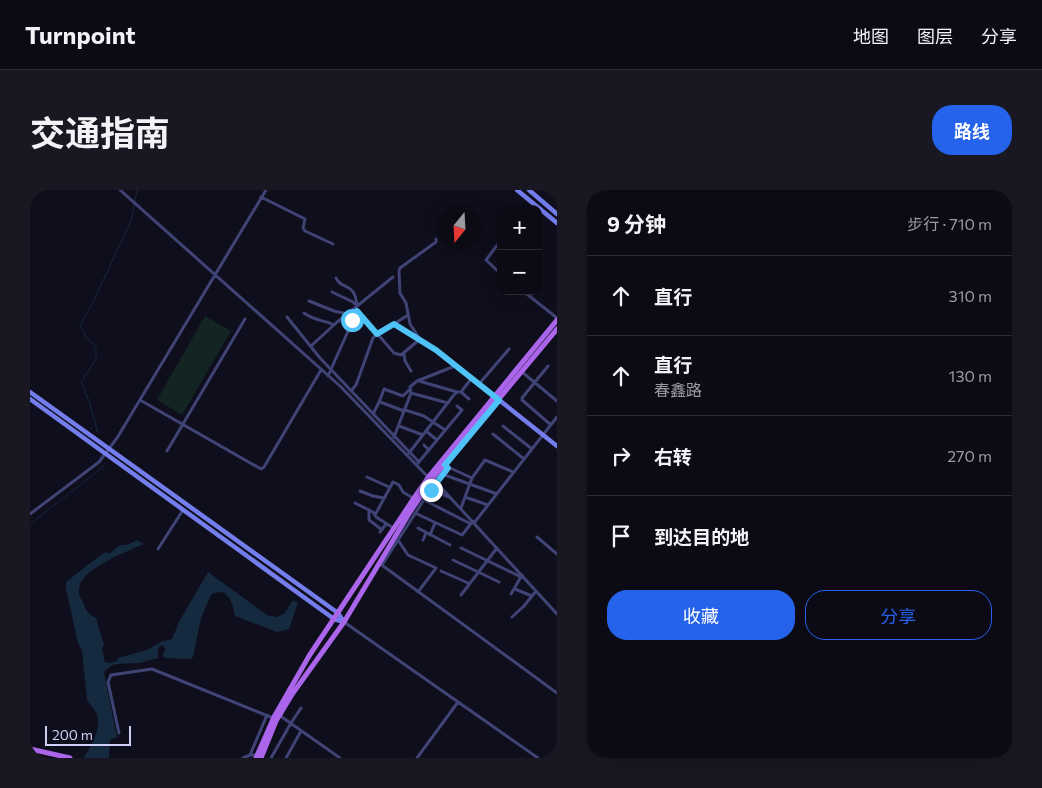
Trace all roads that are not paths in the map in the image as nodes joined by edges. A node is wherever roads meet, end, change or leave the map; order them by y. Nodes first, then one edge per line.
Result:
1 (120, 190) edge
2 (266, 190) edge
3 (517, 190) edge
4 (529, 190) edge
5 (261, 197) junction
6 (557, 214) edge
7 (557, 223) edge
8 (436, 239) dead end
9 (333, 244) dead end
10 (497, 245) edge
11 (497, 270) edge
12 (214, 275) junction
13 (393, 277) dead end
14 (336, 278) dead end
15 (332, 292) dead end
16 (528, 295) edge
17 (309, 301) dead end
18 (356, 308) junction
19 (304, 313) dead end
20 (348, 314) junction
21 (408, 315) junction
22 (287, 317) dead end
23 (245, 319) dead end
24 (557, 319) edge
25 (394, 324) junction
26 (334, 325) junction
27 (557, 329) edge
28 (377, 334) junction
29 (420, 339) junction
30 (311, 346) junction
31 (509, 349) dead end
32 (404, 354) junction
33 (453, 364) junction
34 (548, 366) dead end
35 (330, 368) junction
36 (321, 370) junction
37 (411, 371) dead end
38 (522, 372) junction
39 (328, 376) junction
40 (471, 378) junction
41 (418, 381) junction
42 (534, 383) junction
43 (478, 384) junction
44 (351, 391) junction
45 (410, 391) junction
46 (30, 392) edge
47 (459, 392) junction
48 (30, 399) edge
49 (469, 399) dead end
50 (497, 399) junction
51 (140, 400) junction
52 (557, 401) edge
53 (380, 402) junction
54 (448, 403) junction
55 (457, 406) dead end
56 (405, 410) junction
57 (373, 414) junction
58 (557, 417) edge
59 (434, 421) junction
60 (183, 424) junction
61 (551, 425) junction
62 (399, 426) junction
63 (504, 426) dead end
64 (445, 430) junction
65 (424, 433) junction
66 (492, 434) dead end
67 (542, 436) junction
68 (394, 437) junction
69 (437, 440) junction
70 (424, 445) dead end
71 (557, 447) edge
72 (108, 449) junction
73 (532, 449) junction
74 (429, 450) junction
75 (167, 451) dead end
76 (409, 453) junction
77 (105, 454) junction
78 (524, 459) junction
79 (418, 464) junction
80 (446, 466) junction
81 (513, 472) junction
82 (442, 474) junction
83 (367, 476) dead end
84 (428, 478) junction
85 (472, 478) junction
86 (436, 482) junction
87 (471, 484) junction
88 (389, 487) junction
89 (431, 490) junction
90 (360, 491) dead end
91 (497, 494) junction
92 (465, 497) junction
93 (384, 498) junction
94 (413, 498) junction
95 (451, 498) junction
96 (424, 500) junction
97 (355, 503) dead end
98 (488, 505) junction
99 (461, 508) junction
100 (183, 510) junction
101 (369, 510) junction
102 (415, 513) junction
103 (30, 514) edge
104 (375, 516) junction
105 (436, 523) junction
106 (473, 523) junction
107 (386, 524) junction
108 (418, 528) dead end
109 (397, 532) junction
110 (428, 534) junction
111 (537, 537) dead end
112 (397, 540) junction
113 (423, 540) dead end
114 (450, 544) dead end
115 (461, 548) dead end
116 (497, 548) junction
117 (158, 549) dead end
118 (557, 554) edge
119 (453, 560) dead end
120 (488, 561) junction
121 (380, 564) junction
122 (441, 571) dead end
123 (478, 572) junction
124 (522, 575) junction
125 (499, 582) dead end
126 (468, 584) junction
127 (515, 589) junction
128 (536, 591) junction
129 (418, 592) junction
130 (511, 594) dead end
131 (461, 595) dead end
132 (532, 596) junction
133 (338, 613) junction
134 (557, 614) edge
135 (512, 617) dead end
136 (334, 619) junction
137 (344, 622) junction
138 (557, 693) edge
139 (458, 702) junction
140 (301, 708) dead end
141 (267, 715) junction
142 (277, 715) junction
143 (291, 723) junction
144 (301, 730) junction
145 (119, 733) dead end
146 (30, 749) edge
147 (250, 755) junction
148 (30, 757) edge
149 (258, 757) edge
150 (36, 758) edge
151 (70, 758) edge
152 (243, 758) edge
153 (272, 758) edge
154 (286, 758) edge
155 (340, 758) edge
156 (417, 758) edge
157 (538, 758) edge

1 - 12 street
2 - 5 street
3 - 7 main road
4 - 6 main road
5 - 9 street
5 - 12 street
8 - 21 street
10 - 11 street
12 - 36 street
12 - 51 street
13 - 18 street
14 - 18 street
15 - 18 street
16 - 24 street
17 - 20 street
18 - 20 street
18 - 28 street
18 - 35 street
19 - 26 street
20 - 26 street
21 - 25 street
21 - 29 street
22 - 30 street
23 - 60 street
24 - 50 main road
25 - 28 street
25 - 29 street
26 - 30 street
27 - 38 main road
28 - 32 street
28 - 44 street
29 - 32 street
29 - 33 street
30 - 35 street
31 - 43 street
32 - 37 street
33 - 40 main road
33 - 41 street
34 - 42 street
35 - 39 street
35 - 44 street
36 - 39 street
36 - 60 street
38 - 42 street
38 - 50 main road
39 - 79 street
40 - 43 main road
40 - 47 street
41 - 45 street
41 - 47 street
42 - 52 street
42 - 61 street
43 - 50 main road
44 - 57 street
45 - 53 street
45 - 54 street
45 - 56 street
46 - 72 main road
47 - 49 street
47 - 54 street
48 - 77 main road
50 - 67 main road
50 - 80 main road
50 - 84 main road
51 - 60 street
51 - 72 street
53 - 56 street
53 - 57 street
54 - 59 street
55 - 64 street
56 - 59 street
56 - 62 street
57 - 68 street
58 - 61 street
59 - 64 street
59 - 65 street
60 - 75 street
61 - 67 street
62 - 65 street
62 - 68 street
63 - 73 street
64 - 69 street
65 - 69 street
65 - 76 street
66 - 78 street
67 - 71 main road
67 - 73 street
68 - 76 street
69 - 74 street
70 - 74 street
72 - 77 street
72 - 133 main road
73 - 78 street
74 - 79 street
76 - 79 street
77 - 100 main road
77 - 103 street
78 - 81 street
79 - 84 street
80 - 82 street
80 - 85 street
80 - 109 main road
81 - 85 street
81 - 91 street
82 - 86 street
82 - 87 street
83 - 88 street
84 - 94 main road
85 - 87 street
86 - 89 street
86 - 95 street
87 - 91 street
87 - 92 street
88 - 93 street
88 - 94 street
89 - 95 street
89 - 96 street
90 - 93 street
91 - 98 street
92 - 98 street
92 - 99 street
93 - 104 street
94 - 109 main road
95 - 99 street
96 - 102 street
96 - 106 street
97 - 101 street
98 - 106 street
99 - 106 street
100 - 117 street
100 - 136 main road
101 - 104 street
101 - 107 street
102 - 105 street
102 - 109 street
104 - 107 street
105 - 106 street
105 - 110 street
106 - 116 street
107 - 109 street
108 - 110 street
109 - 112 street
109 - 121 main road
109 - 133 main road
110 - 113 street
110 - 114 street
111 - 118 street
112 - 121 street
112 - 129 street
115 - 120 street
116 - 120 street
116 - 124 street
119 - 123 street
120 - 123 street
120 - 124 street
121 - 129 street
121 - 137 main road
122 - 126 street
123 - 125 street
123 - 126 street
124 - 127 street
124 - 128 street
126 - 131 street
127 - 130 street
127 - 132 street
128 - 132 street
128 - 134 street
129 - 138 street
132 - 135 street
133 - 136 main road
133 - 137 main road
136 - 137 main road
136 - 142 main road
137 - 139 street
137 - 142 main road
139 - 156 street
139 - 157 street
140 - 143 street
141 - 142 street
141 - 145 street
141 - 147 street
142 - 143 street
142 - 149 main road
143 - 144 street
143 - 153 street
144 - 154 street
144 - 155 street
146 - 151 main road
147 - 149 street
147 - 152 street
148 - 150 main road

